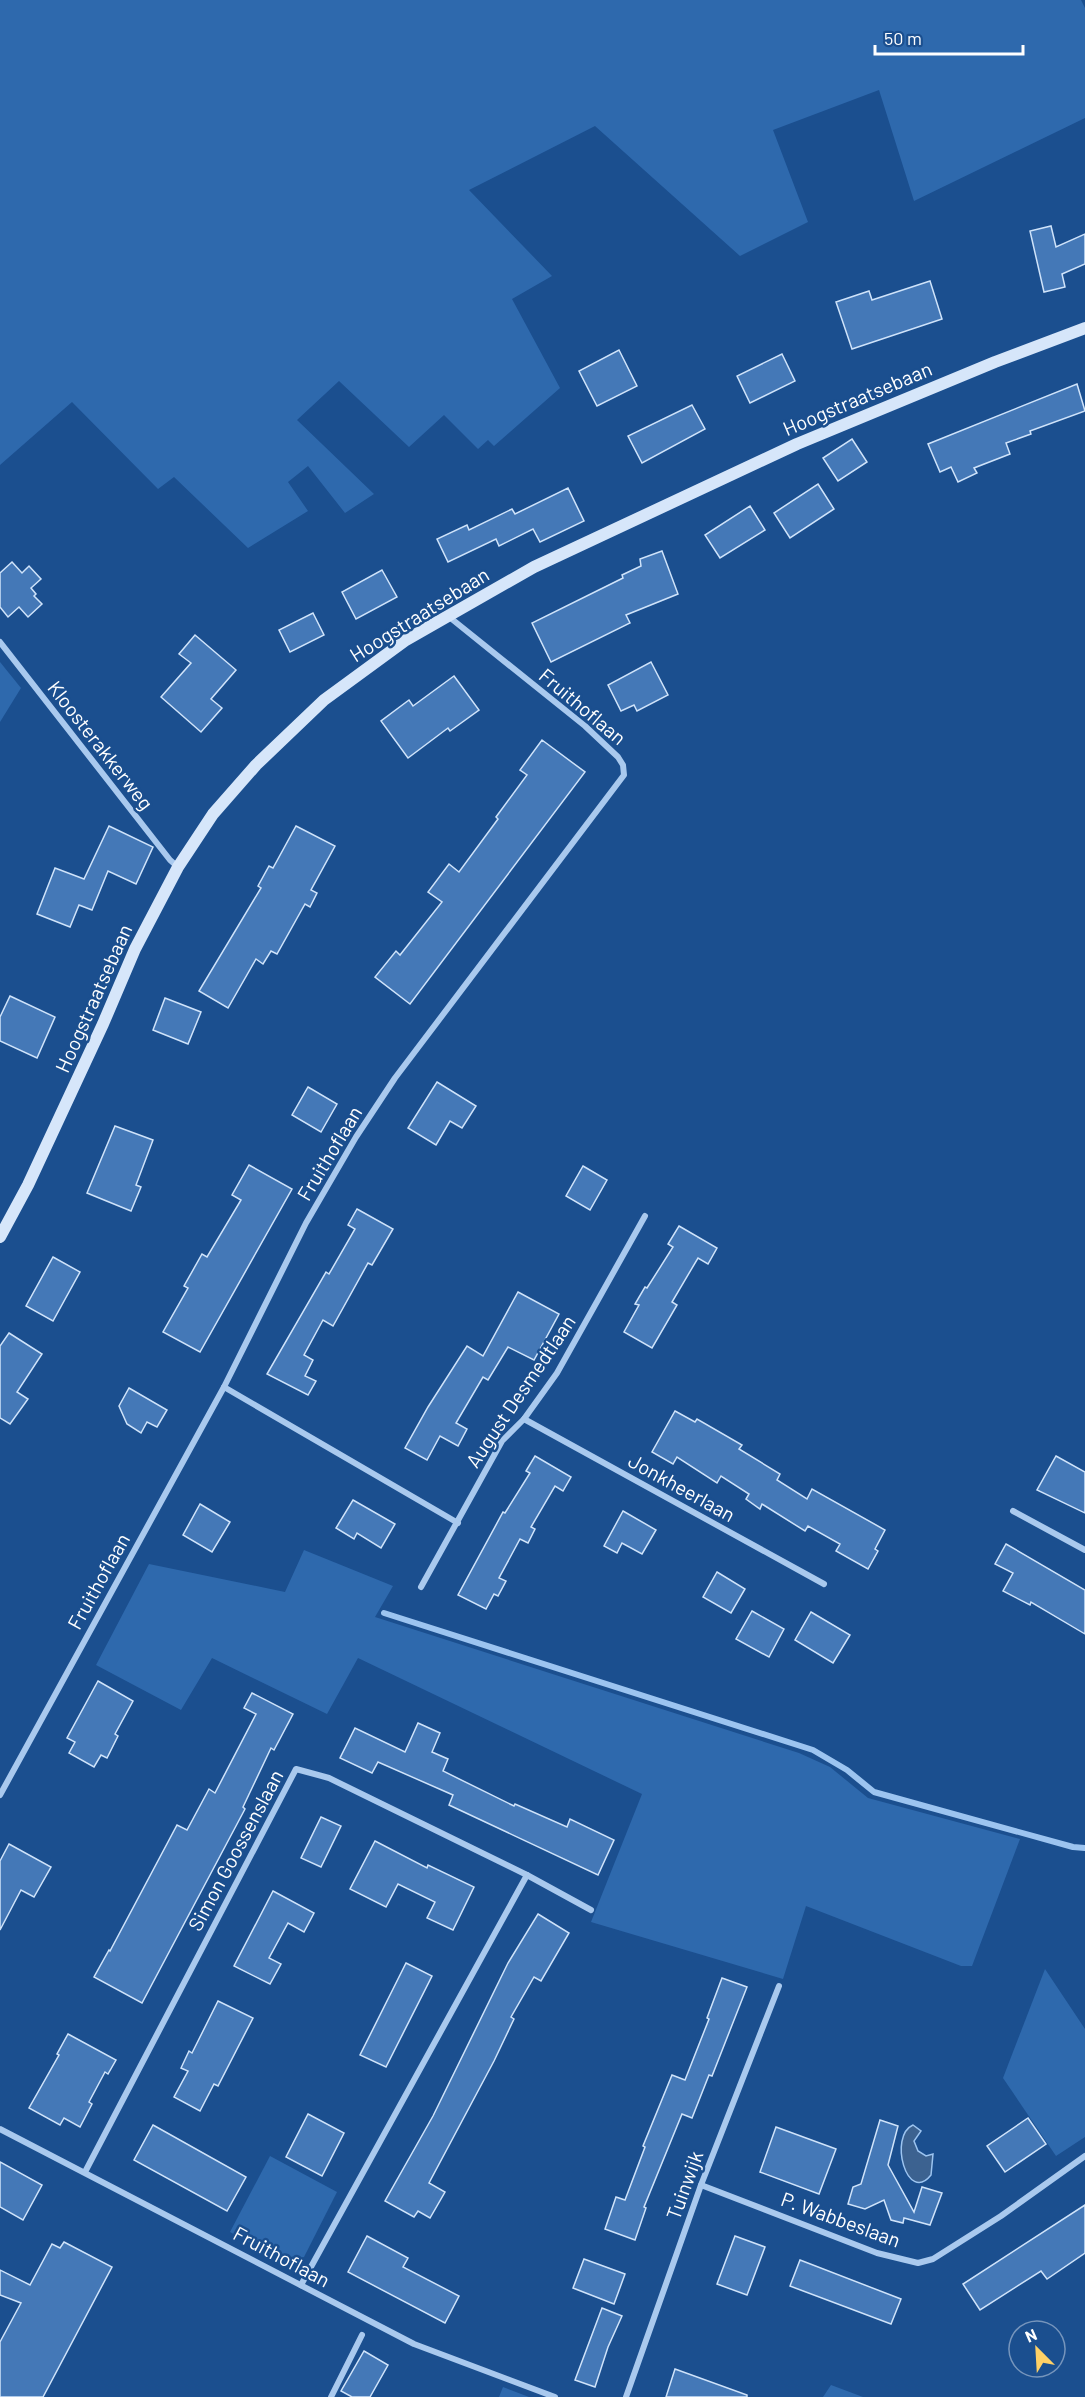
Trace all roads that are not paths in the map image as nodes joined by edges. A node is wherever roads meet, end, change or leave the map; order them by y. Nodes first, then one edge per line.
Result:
1 (1085, 328) edge
2 (447, 615) junction
3 (0, 642) edge
4 (178, 867) junction
5 (645, 1216) dead end
6 (0, 1237) edge
7 (224, 1387) junction
8 (524, 1419) junction
9 (1013, 1511) dead end
10 (458, 1523) junction
11 (1085, 1550) edge
12 (824, 1584) dead end
13 (421, 1587) dead end
14 (0, 1795) edge
15 (526, 1875) junction
16 (591, 1910) dead end
17 (779, 1986) dead end
18 (0, 2129) edge
19 (1085, 2156) edge
20 (85, 2172) junction
21 (701, 2185) junction
22 (301, 2285) junction
23 (362, 2335) dead end
24 (331, 2397) edge
25 (555, 2397) edge
26 (626, 2397) edge

1 - 2 main road, Hoogstraatsebaan
2 - 4 main road, Hoogstraatsebaan
2 - 7 street, Fruithoflaan
3 - 4 street, Kloosterakkerweg
4 - 6 main road, Hoogstraatsebaan
5 - 8 street, August Desmedtlaan
7 - 10 street
7 - 14 street, Fruithoflaan
8 - 10 street, August Desmedtlaan
8 - 12 street, Jonkheerlaan
9 - 11 street
10 - 13 street, August Desmedtlaan
15 - 16 street, Simon Goossenslaan
15 - 20 street, Simon Goossenslaan
15 - 22 street
17 - 21 street, Tuinwijk
18 - 20 street, Fruithoflaan
19 - 21 street, P. Wabbeslaan
20 - 22 street, Fruithoflaan
21 - 26 street, Tuinwijk
22 - 25 street, Fruithoflaan
23 - 24 street

